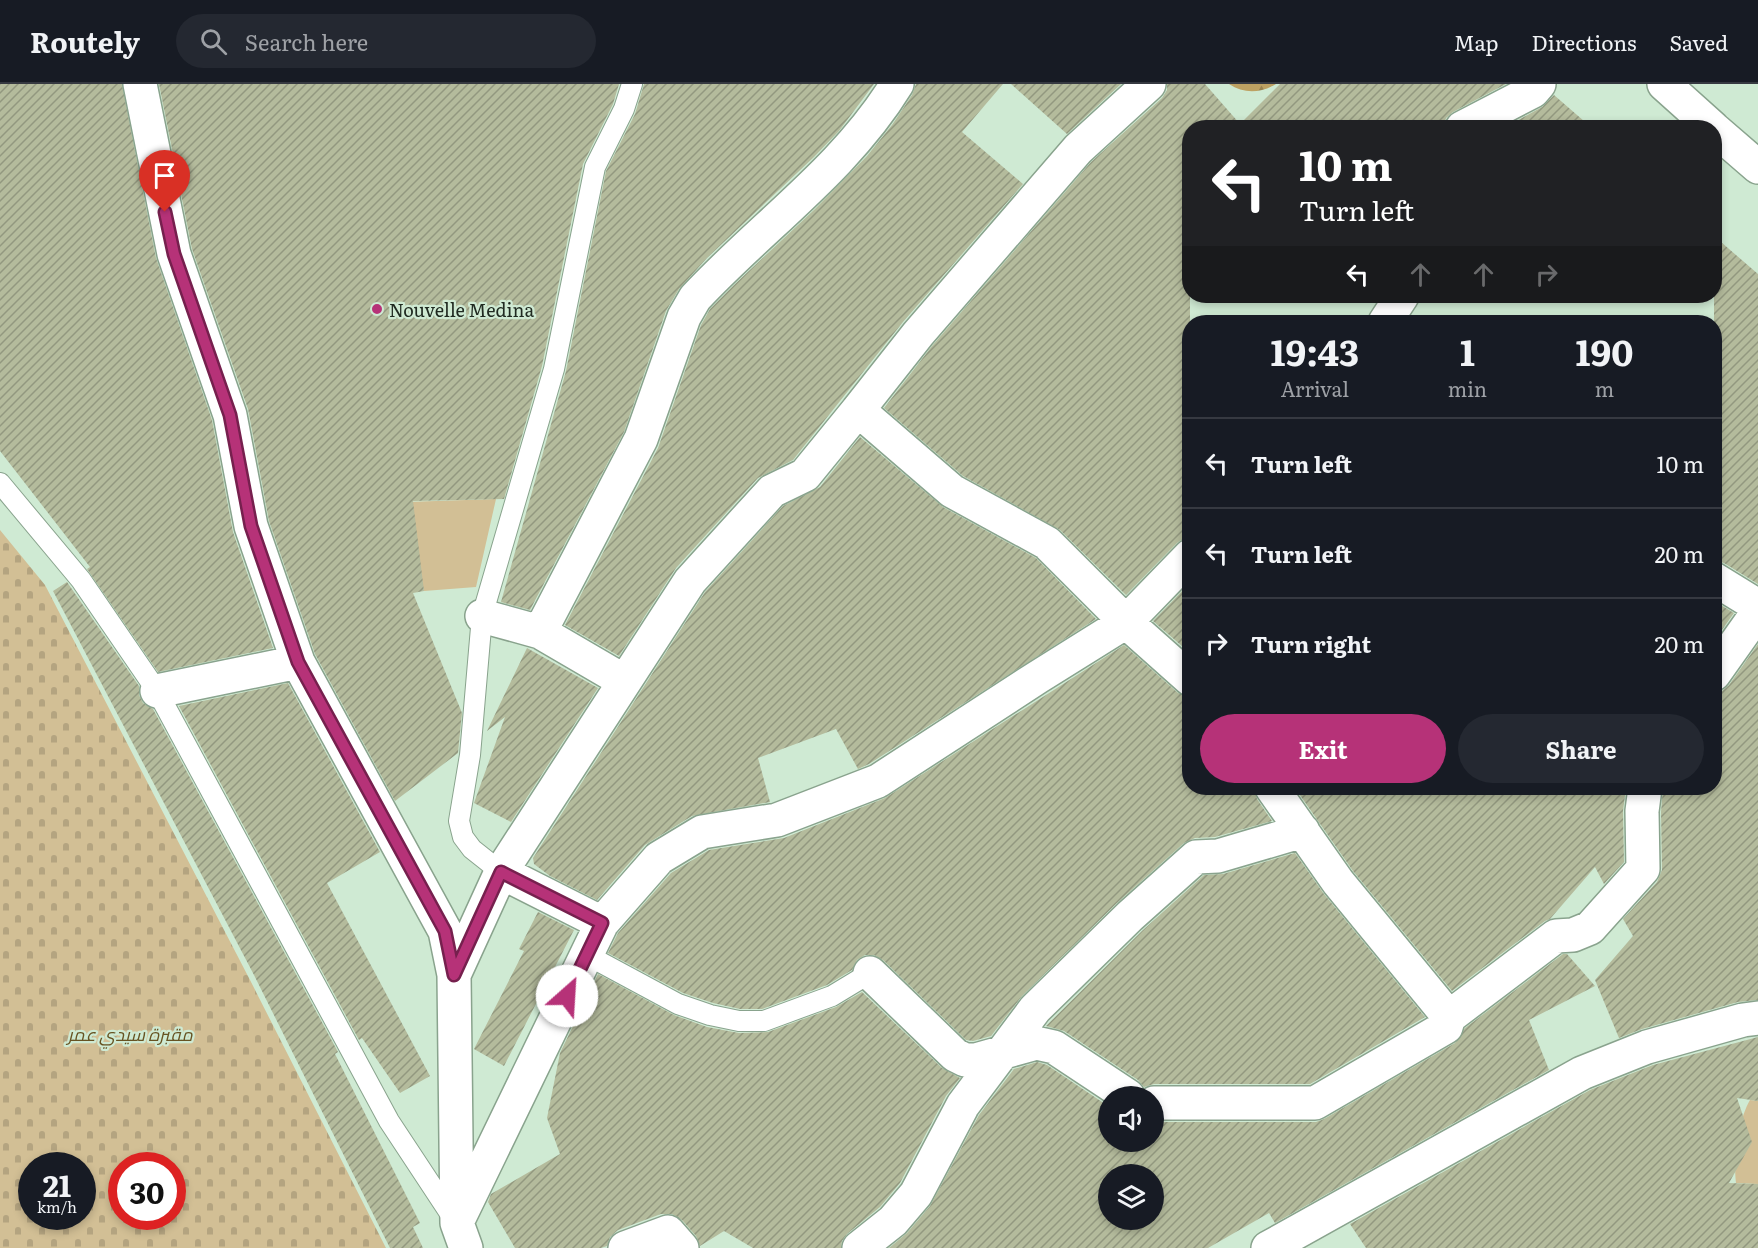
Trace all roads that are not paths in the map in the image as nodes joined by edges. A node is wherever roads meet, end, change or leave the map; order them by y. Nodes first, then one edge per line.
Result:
1 (140, 84) edge
2 (632, 84) edge
3 (897, 84) edge
4 (1149, 84) edge
5 (1539, 84) edge
6 (1664, 84) edge
7 (1477, 120) edge
8 (1705, 120) edge
9 (1722, 135) edge
10 (1758, 167) edge
11 (858, 411) junction
12 (0, 483) edge
13 (1182, 564) edge
14 (1722, 584) edge
15 (1758, 606) edge
16 (1758, 612) edge
17 (482, 616) junction
18 (1126, 622) junction
19 (540, 632) junction
20 (298, 662) junction
21 (1722, 663) edge
22 (1182, 672) edge
23 (624, 681) junction
24 (157, 691) junction
25 (1277, 795) edge
26 (1644, 795) edge
27 (1303, 831) junction
28 (501, 872) junction
29 (602, 923) junction
30 (587, 955) junction
31 (870, 973) joint
32 (454, 975) junction
33 (1449, 1017) junction
34 (1758, 1018) edge
35 (1004, 1052) junction
36 (1113, 1086) edge
37 (1164, 1103) edge
38 (461, 1236) edge
39 (625, 1248) edge
40 (682, 1248) edge
41 (859, 1248) edge
42 (1268, 1248) edge

1 - 20 street
2 - 17 lane
3 - 19 street
4 - 11 street
5 - 7 street
6 - 8 street
9 - 10 street
11 - 18 street
11 - 23 street
12 - 24 lane
13 - 18 street
14 - 15 street
16 - 21 street
17 - 19 street
17 - 28 lane
18 - 22 street
18 - 29 street
19 - 23 street
20 - 24 street
20 - 32 street
23 - 28 street
24 - 38 lane
25 - 27 street
26 - 33 street
27 - 33 street
27 - 35 street
28 - 29 street
28 - 32 street
29 - 30 street
30 - 31 lane
30 - 38 street
31 - 35 street
32 - 38 street
33 - 37 street
34 - 42 street
35 - 36 street
35 - 41 street
39 - 40 street

